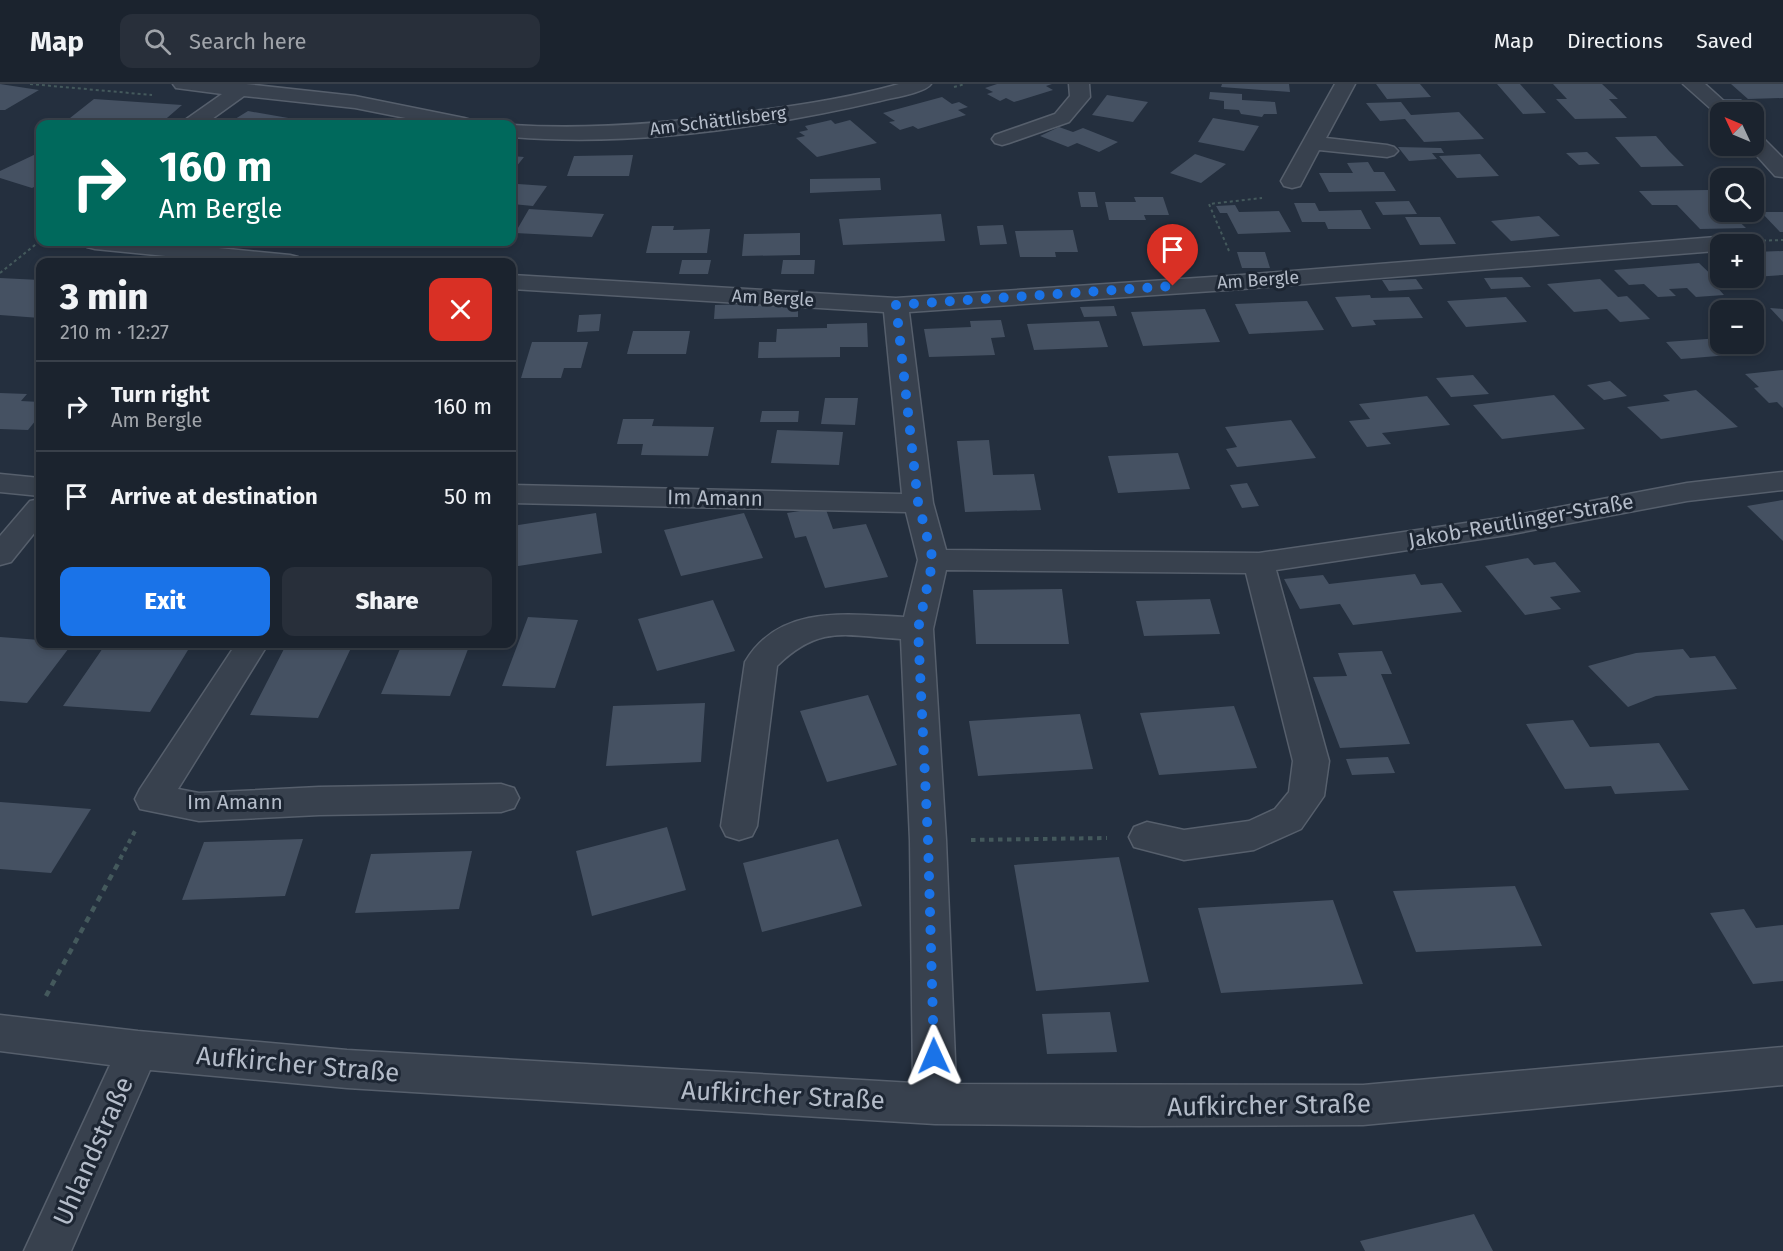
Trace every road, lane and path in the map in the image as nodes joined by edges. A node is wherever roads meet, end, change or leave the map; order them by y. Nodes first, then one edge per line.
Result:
1 (183, 84) edge
2 (921, 84) edge
3 (1079, 84) edge
4 (1345, 84) edge
5 (1693, 84) edge
6 (242, 89) junction
7 (1714, 102) edge
8 (198, 120) edge
9 (444, 120) edge
10 (516, 131) edge
11 (1002, 139) dead end
12 (1313, 143) junction
13 (1387, 151) dead end
14 (1764, 151) edge
15 (1783, 171) edge
16 (1292, 181) joint
17 (36, 244) edge
18 (1710, 244) edge
19 (134, 246) edge
20 (251, 258) edge
21 (0, 273) edge
22 (516, 282) edge
23 (1242, 282) junction
24 (896, 305) junction
25 (1783, 481) edge
26 (0, 483) edge
27 (36, 487) edge
28 (516, 494) edge
29 (918, 502) junction
30 (36, 513) edge
31 (0, 555) edge
32 (933, 560) junction
33 (1259, 563) junction
34 (918, 629) junction
35 (249, 648) edge
36 (501, 798) dead end
37 (153, 799) junction
38 (739, 826) dead end
39 (1147, 837) joint
40 (928, 840) junction
41 (12, 1034) edge
42 (138, 1050) junction
43 (1783, 1066) edge
44 (935, 1104) junction
45 (47, 1251) edge

1 - 6 street
2 - 10 street, Am Schättlisberg
3 - 11 street
4 - 12 street
5 - 7 street
6 - 8 street
6 - 9 street
12 - 13 street
12 - 16 street
14 - 15 street
16 - 23 path
17 - 21 path
18 - 23 street, Am Bergle
19 - 20 street
22 - 24 street, Am Bergle
23 - 24 street, Am Bergle
24 - 29 street
25 - 33 street, Jakob-Reutlinger-Straße
26 - 27 street
28 - 29 street, Im Amann
29 - 32 street
30 - 31 street
32 - 33 street, Jakob-Reutlinger-Straße
32 - 34 street
33 - 39 street
34 - 38 street
34 - 40 street
35 - 37 street, Im Amann
36 - 37 street, Im Amann
37 - 41 path
39 - 40 path
40 - 44 street
41 - 42 street, Aufkircher Straße
42 - 44 street, Aufkircher Straße
42 - 45 street, Uhlandstraße
43 - 44 street, Aufkircher Straße

